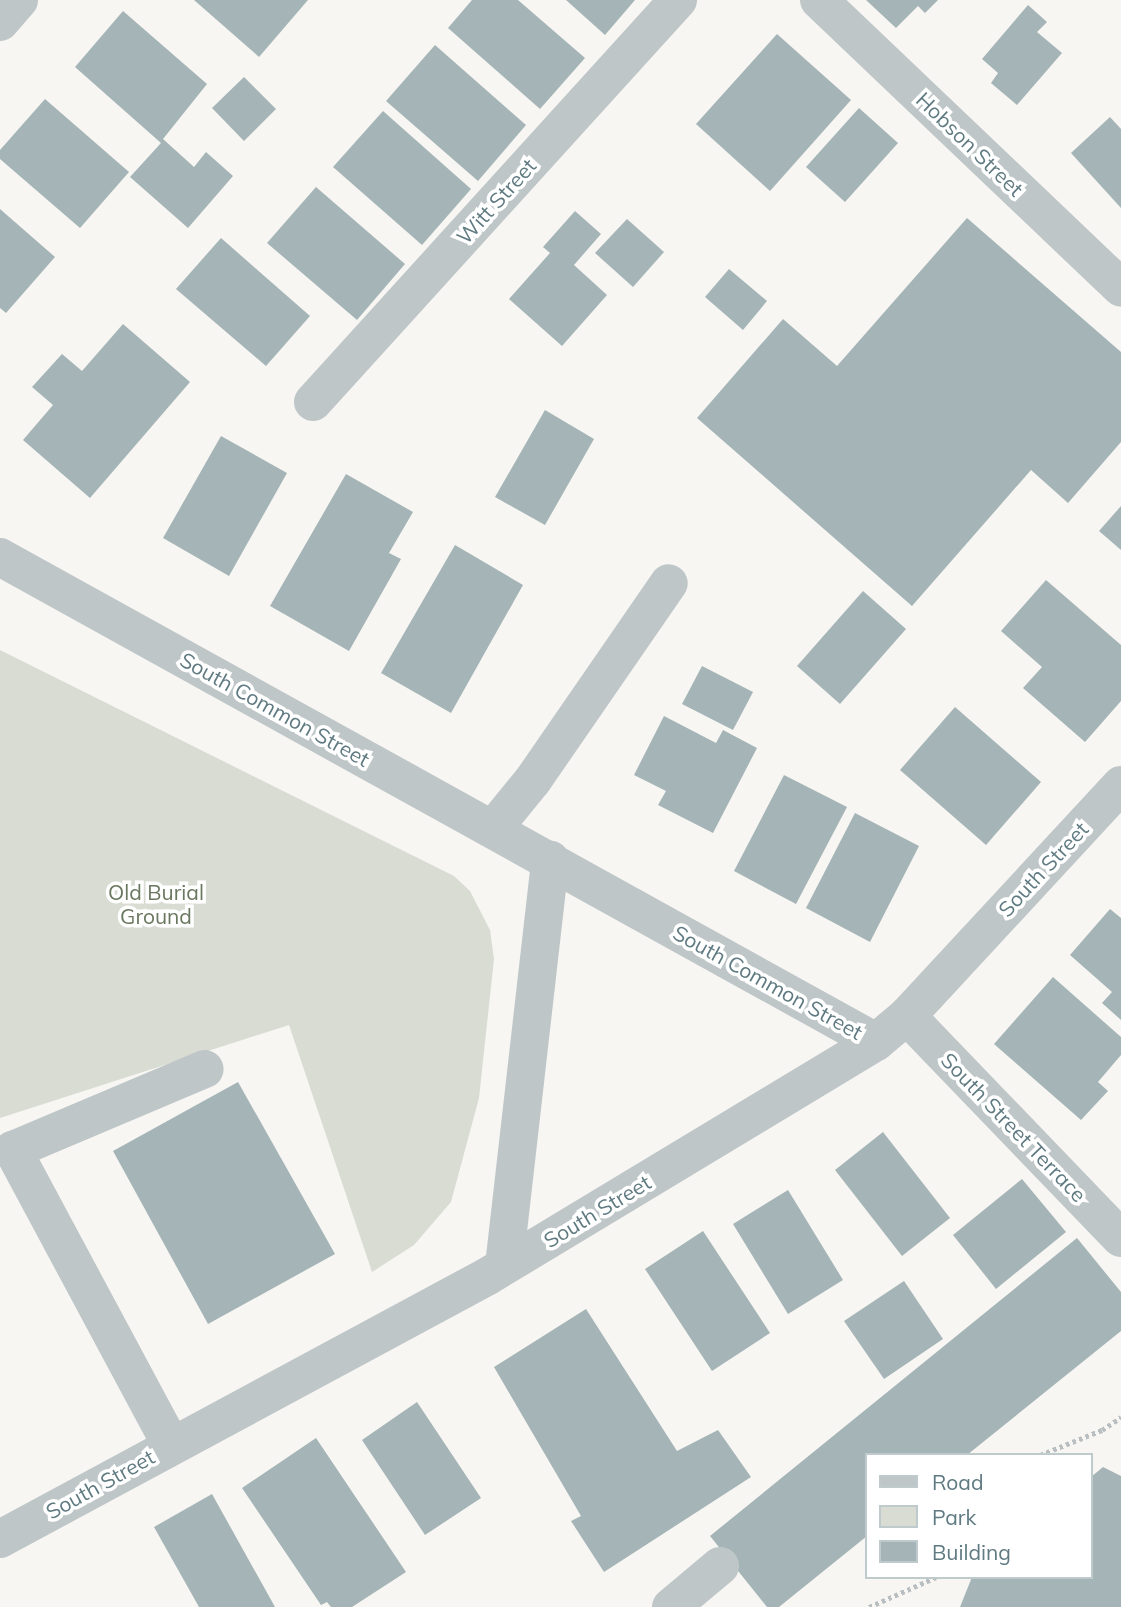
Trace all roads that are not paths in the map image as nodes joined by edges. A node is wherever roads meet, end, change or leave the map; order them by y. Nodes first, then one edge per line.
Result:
1 (19, 0) edge
2 (678, 0) edge
3 (819, 0) edge
4 (0, 22) edge
5 (1121, 288) edge
6 (313, 402) dead end
7 (0, 557) edge
8 (668, 583) dead end
9 (1121, 785) edge
10 (493, 829) junction
11 (550, 860) junction
12 (907, 1016) junction
13 (876, 1042) junction
14 (205, 1069) dead end
15 (1121, 1238) edge
16 (504, 1266) junction
17 (171, 1445) junction
18 (0, 1539) edge
19 (720, 1566) dead end
20 (671, 1607) edge

1 - 4 street
2 - 6 street, Witt Street
3 - 5 street, Hobson Street
7 - 10 street, South Common Street
8 - 10 street
9 - 12 street, South Street
10 - 11 street, South Common Street
11 - 13 street, South Common Street
11 - 16 street
12 - 13 street, South Street
12 - 15 street, South Street Terrace
13 - 16 street, South Street
14 - 17 street
16 - 17 street, South Street
17 - 18 street, South Street
19 - 20 street

